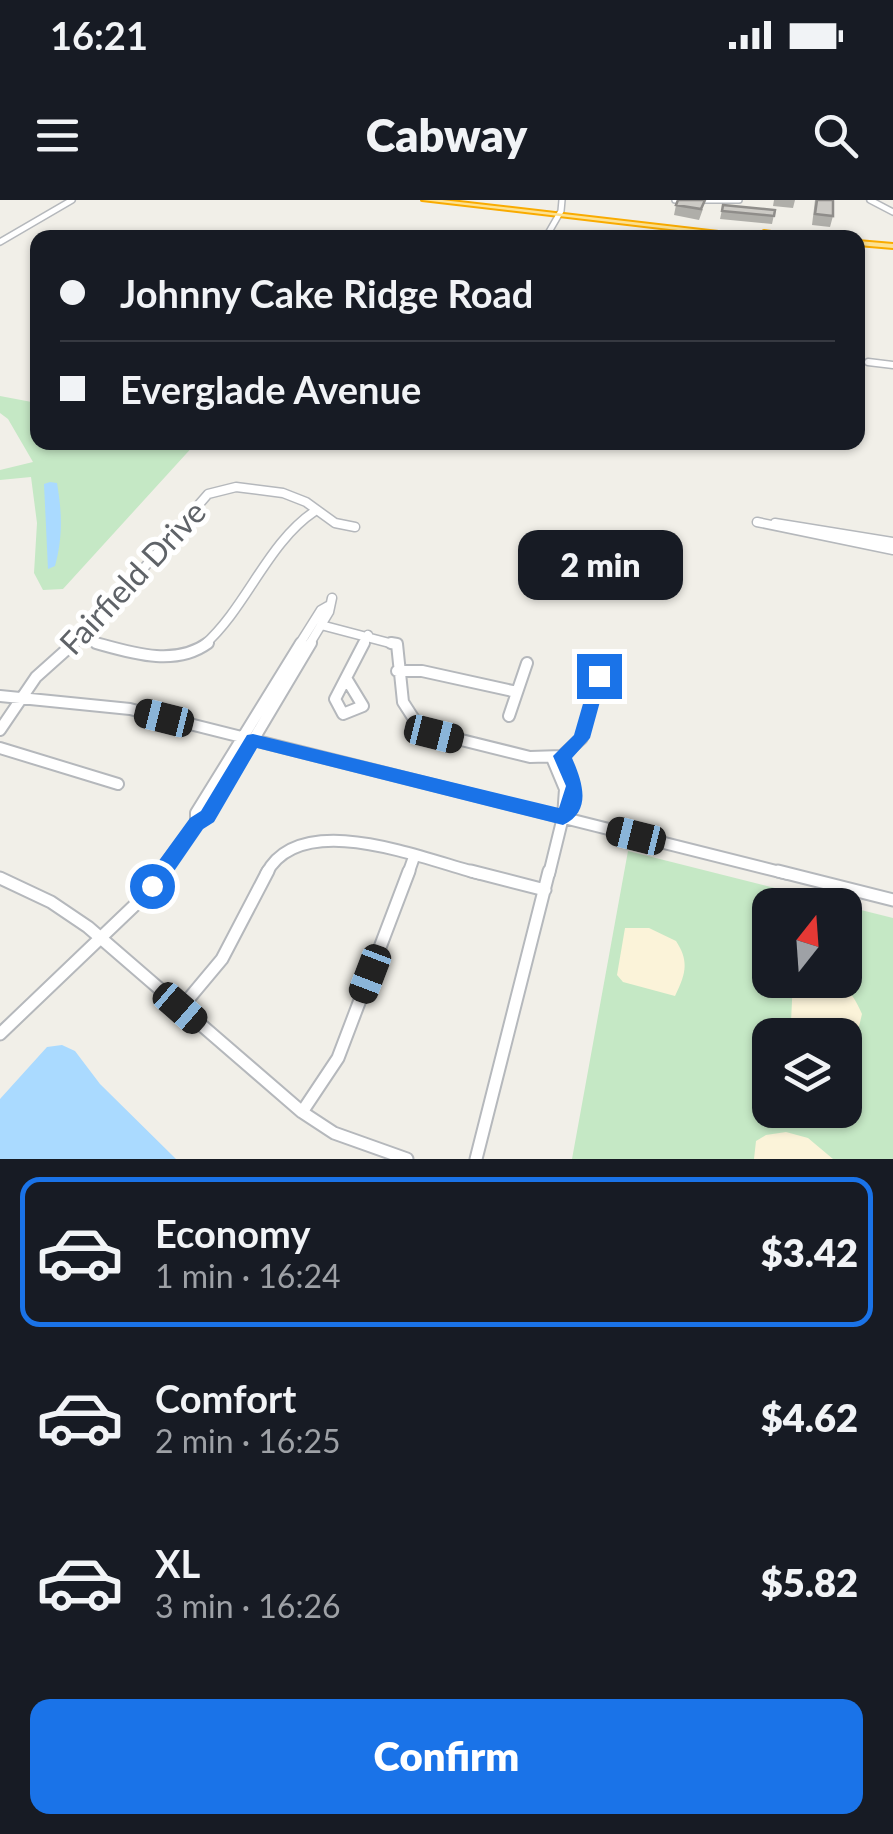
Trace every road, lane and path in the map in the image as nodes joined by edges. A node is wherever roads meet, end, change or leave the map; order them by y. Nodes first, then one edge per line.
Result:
1 (68, 200) edge
2 (425, 200) edge
3 (459, 200) edge
4 (565, 200) edge
5 (675, 200) edge
6 (739, 200) edge
7 (870, 200) edge
8 (561, 211) junction
9 (893, 212) edge
10 (550, 230) edge
11 (707, 230) edge
12 (730, 230) edge
13 (0, 240) edge
14 (865, 246) edge
15 (891, 248) edge
16 (868, 362) dead end
17 (893, 365) edge
18 (214, 486) joint
19 (315, 510) junction
20 (355, 528) dead end
21 (893, 542) edge
22 (893, 550) edge
23 (322, 625) junction
24 (368, 635) junction
25 (82, 638) junction
26 (197, 650) junction
27 (205, 660) dead end
28 (527, 663) dead end
29 (397, 671) junction
30 (599, 676) dead end
31 (346, 678) dead end
32 (517, 692) junction
33 (0, 696) edge
34 (20, 700) junction
35 (508, 716) dead end
36 (0, 730) edge
37 (247, 739) junction
38 (0, 748) edge
39 (557, 757) junction
40 (118, 784) dead end
41 (562, 811) junction
42 (414, 857) junction
43 (0, 878) edge
44 (545, 890) junction
45 (893, 900) edge
46 (101, 939) junction
47 (180, 1008) junction
48 (0, 1034) edge
49 (302, 1112) junction
50 (408, 1159) edge
51 (476, 1159) edge

1 - 13 street
2 - 8 highway
3 - 8 highway
4 - 8 street
5 - 6 street
7 - 9 street
8 - 10 street
8 - 11 highway
8 - 12 highway
14 - 15 highway
16 - 17 street
18 - 19 street, Fairfield Drive
18 - 25 street, Fairfield Drive
19 - 20 street, Fairfield Drive
19 - 26 street
21 - 22 street
23 - 24 street
23 - 37 street
23 - 37 street
24 - 29 street
24 - 31 street
25 - 26 street
25 - 34 street, Fairfield Drive
26 - 27 street
28 - 32 street
29 - 32 street
29 - 39 street
30 - 39 street
32 - 35 street
33 - 34 street
34 - 36 street
34 - 37 street
37 - 41 street
37 - 46 street
38 - 40 street
39 - 41 street
41 - 44 street
41 - 45 street
42 - 44 street
42 - 47 street
42 - 49 street
43 - 46 street
44 - 51 street
46 - 47 street
46 - 48 street
47 - 49 street
49 - 50 street

